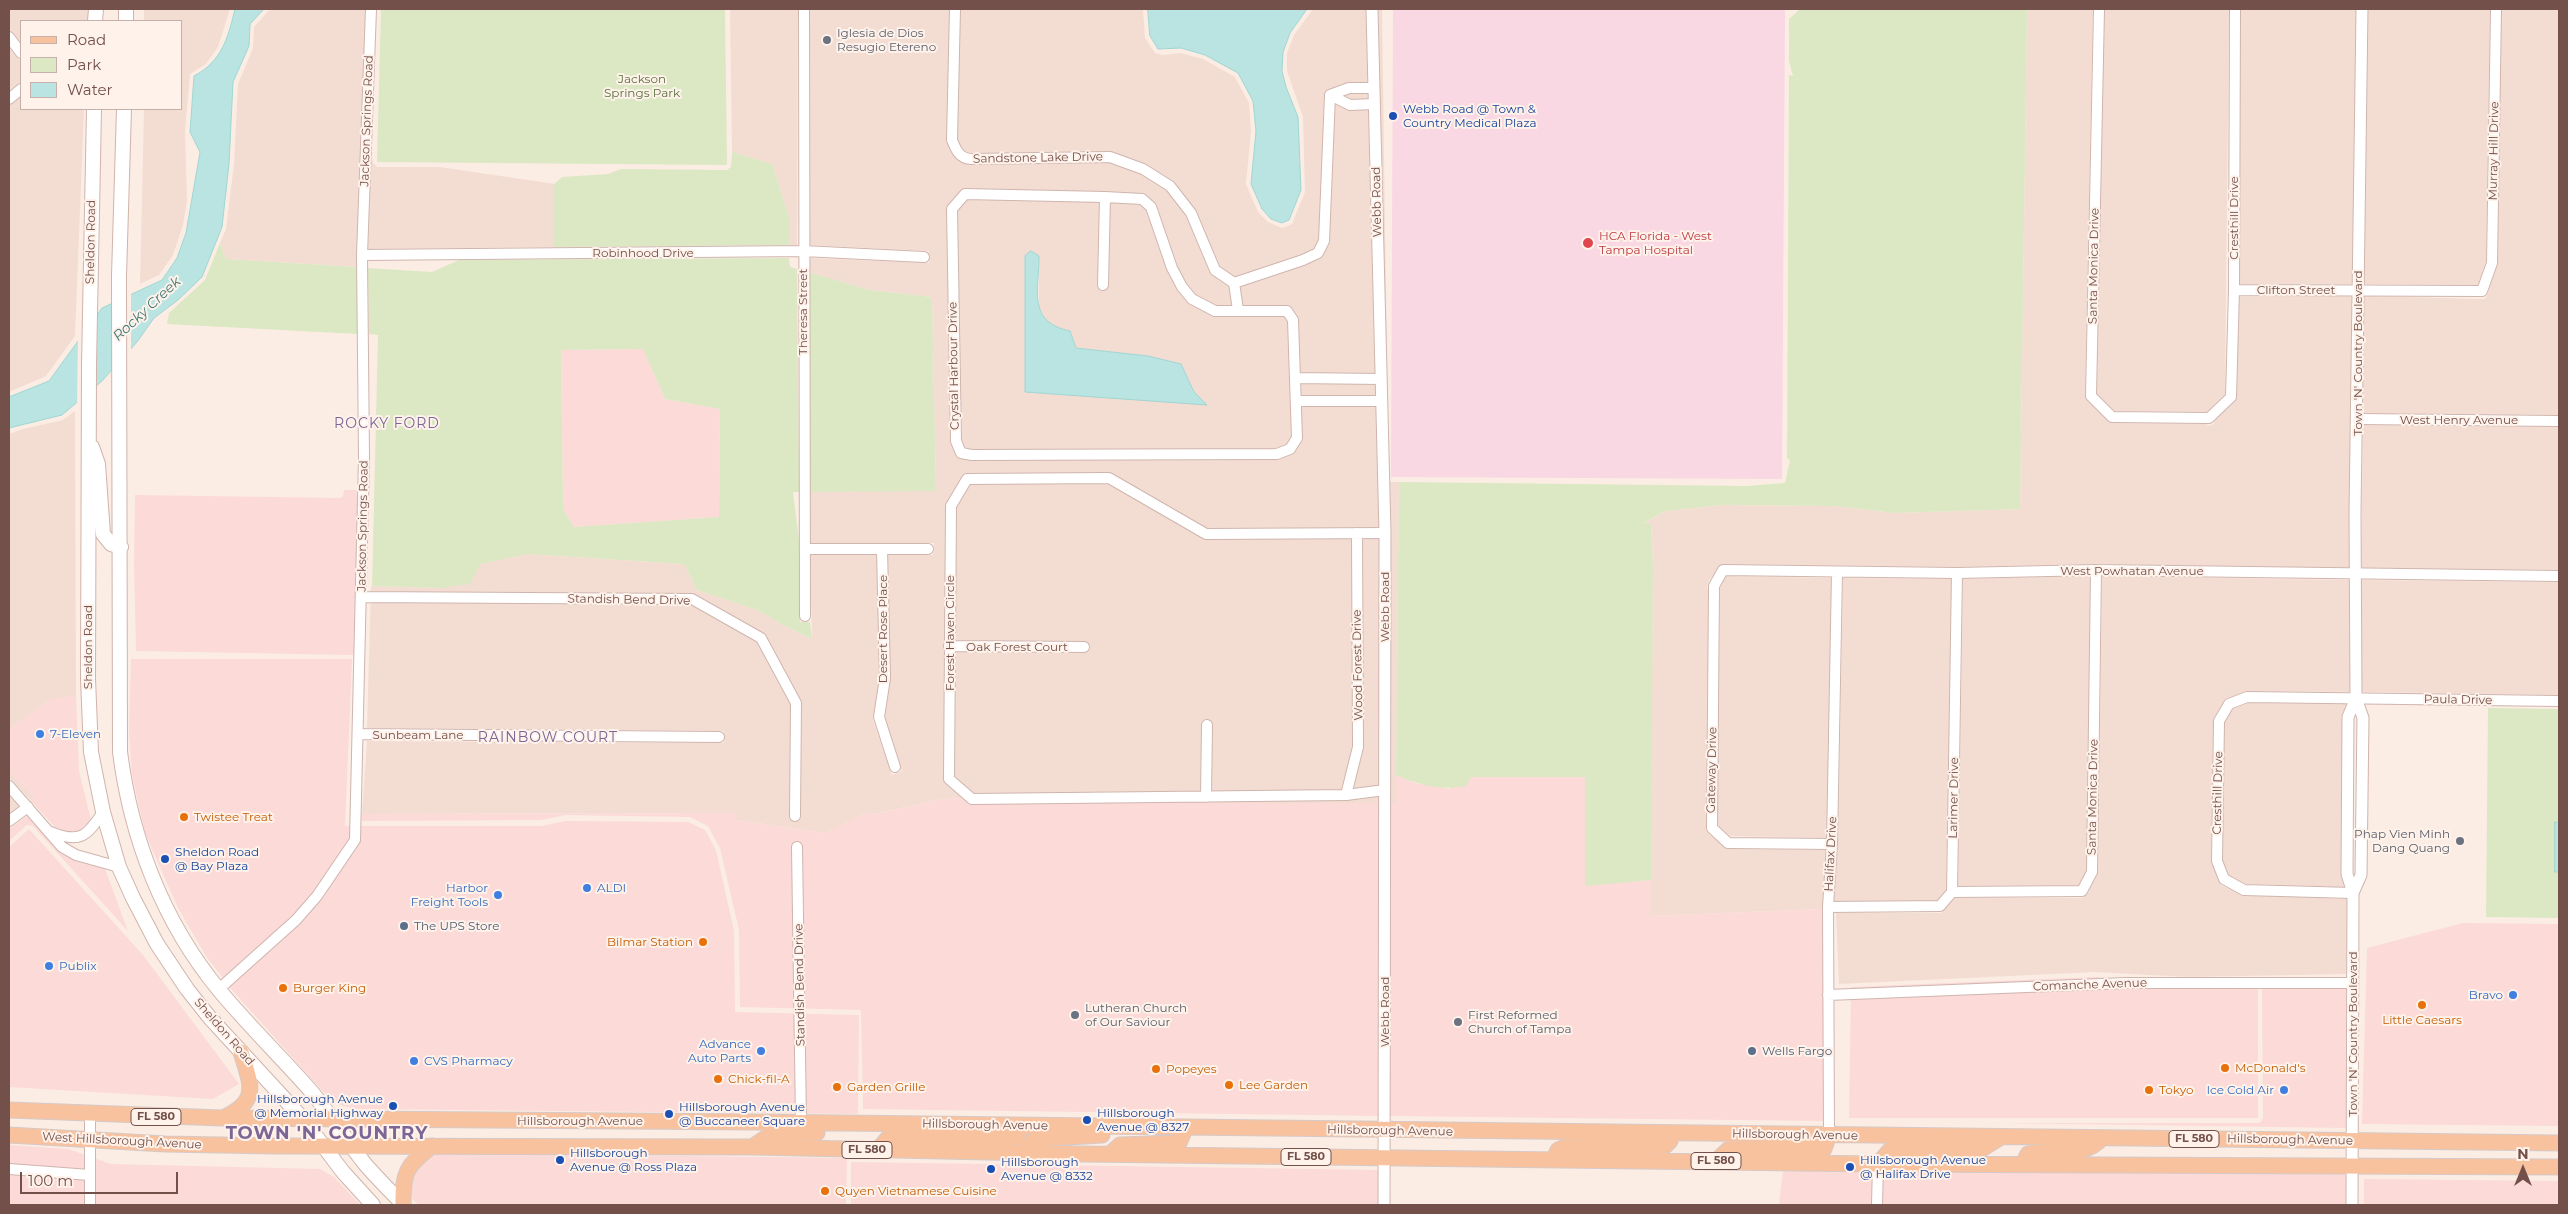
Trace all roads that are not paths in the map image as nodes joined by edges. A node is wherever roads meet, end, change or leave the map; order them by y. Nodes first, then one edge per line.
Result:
1 (371, 9) edge
2 (804, 9) edge
3 (955, 9) edge
4 (1372, 9) edge
5 (2099, 9) edge
6 (2235, 9) edge
7 (2362, 9) edge
8 (2496, 9) edge
9 (9, 37) edge
10 (20, 52) edge
11 (1374, 88) junction
12 (20, 90) edge
13 (1330, 95) junction
14 (9, 98) edge
15 (1374, 104) junction
16 (94, 110) edge
17 (124, 110) edge
18 (1105, 197) junction
19 (803, 251) junction
20 (362, 255) junction
21 (924, 257) dead end
22 (1234, 283) junction
23 (1103, 285) dead end
24 (2234, 290) junction
25 (2358, 290) junction
26 (2482, 291) joint
27 (1238, 310) junction
28 (1295, 378) junction
29 (1382, 379) junction
30 (1296, 401) junction
31 (1382, 402) junction
32 (2209, 418) joint
33 (2358, 419) junction
34 (2559, 421) edge
35 (89, 439) junction
36 (1356, 533) junction
37 (1385, 533) junction
38 (121, 547) junction
39 (805, 549) junction
40 (882, 549) junction
41 (928, 549) dead end
42 (2096, 570) junction
43 (1837, 572) junction
44 (1958, 573) junction
45 (2356, 574) junction
46 (2559, 576) edge
47 (1714, 586) joint
48 (361, 597) junction
49 (806, 616) dead end
50 (949, 646) junction
51 (1084, 647) dead end
52 (2356, 698) junction
53 (2559, 701) edge
54 (1207, 725) dead end
55 (358, 734) junction
56 (719, 737) dead end
57 (895, 767) dead end
58 (9, 786) edge
59 (1385, 790) junction
60 (1346, 795) junction
61 (1206, 797) junction
62 (28, 807) junction
63 (103, 812) junction
64 (795, 816) dead end
65 (9, 821) edge
66 (50, 831) junction
67 (1832, 844) junction
68 (797, 848) dead end
69 (119, 867) junction
70 (1952, 892) junction
71 (2353, 893) junction
72 (1828, 907) junction
73 (2352, 983) junction
74 (219, 989) junction
75 (1828, 995) junction
76 (241, 1052) junction
77 (9, 1110) edge
78 (90, 1113) junction
79 (222, 1118) junction
80 (303, 1119) junction
81 (332, 1119) junction
82 (650, 1121) junction
83 (801, 1122) junction
84 (864, 1124) junction
85 (1023, 1126) junction
86 (1125, 1128) junction
87 (1185, 1129) junction
88 (1385, 1131) junction
89 (1672, 1134) junction
90 (9, 1135) edge
91 (1829, 1135) junction
92 (2001, 1137) junction
93 (2102, 1138) junction
94 (89, 1140) junction
95 (2353, 1141) junction
96 (2559, 1143) edge
97 (432, 1146) junction
98 (326, 1147) junction
99 (352, 1147) junction
100 (651, 1148) junction
101 (752, 1148) junction
102 (878, 1150) junction
103 (1022, 1152) junction
104 (1110, 1154) junction
105 (1385, 1157) junction
106 (1554, 1159) junction
107 (1716, 1160) junction
108 (1878, 1164) junction
109 (2023, 1164) junction
110 (2352, 1165) junction
111 (2558, 1166) edge
112 (9, 1169) edge
113 (90, 1175) junction
114 (90, 1205) edge
115 (373, 1205) edge
116 (403, 1205) edge
117 (1384, 1205) edge
118 (1878, 1205) edge
119 (2352, 1205) edge

1 - 20 street, Jackson Springs Road
2 - 19 street, Theresa Street
3 - 22 street, Sandstone Lake Drive
4 - 11 street, Webb Road
5 - 32 street, Santa Monica Drive
6 - 24 street, Cresthill Drive
7 - 25 street, Town 'N' Country Boulevard
8 - 26 street, Murray Hill Drive
9 - 10 street
11 - 13 street
11 - 15 street, Webb Road
12 - 14 street
13 - 15 street
13 - 22 street
15 - 29 street, Webb Road
16 - 35 main road, Sheldon Road
17 - 38 main road, Sheldon Road
18 - 23 street
18 - 27 street, Crystal Harbour Drive
18 - 30 street, Crystal Harbour Drive
19 - 20 street, Robinhood Drive
19 - 21 street, Robinhood Drive
19 - 39 street, Theresa Street
20 - 48 street, Jackson Springs Road
22 - 27 street
24 - 25 street, Clifton Street
24 - 32 street, Cresthill Drive
25 - 26 street, Clifton Street
25 - 33 street, Town 'N' Country Boulevard
27 - 28 street, Crystal Harbour Drive
28 - 29 street
28 - 30 street, Crystal Harbour Drive
29 - 31 street, Webb Road
30 - 31 street
31 - 37 street, Webb Road
33 - 34 street, West Henry Avenue
33 - 45 street, Town 'N' Country Boulevard
35 - 38 main road
35 - 63 main road, Sheldon Road
36 - 37 street, Forest Haven Circle
36 - 50 street, Forest Haven Circle
36 - 60 street, Wood Forest Drive
37 - 59 street, Webb Road
38 - 74 main road, Sheldon Road
39 - 40 street
39 - 49 street, Theresa Street
40 - 41 street
40 - 57 street, Desert Rose Place
42 - 44 street, West Powhatan Avenue
42 - 45 street, West Powhatan Avenue
42 - 70 street, Santa Monica Drive
43 - 44 street, West Powhatan Avenue
43 - 47 street, West Powhatan Avenue
43 - 67 street, Halifax Drive
44 - 70 street, Larimer Drive
45 - 46 street, West Powhatan Avenue
45 - 52 street, Town 'N' Country Boulevard
47 - 67 street, Gateway Drive
48 - 55 street, Jackson Springs Road
48 - 64 street, Standish Bend Drive
50 - 51 street, Oak Forest Court
50 - 61 street, Forest Haven Circle
52 - 53 street, Paula Drive
52 - 71 street, Town 'N' Country Boulevard
52 - 71 street, Cresthill Drive
54 - 61 street
55 - 56 street, Sunbeam Lane
55 - 74 street, Jackson Springs Road
58 - 62 street
59 - 60 street, Forest Haven Circle
59 - 88 street, Webb Road
60 - 61 street, Forest Haven Circle
62 - 65 street
62 - 66 street
63 - 66 street
63 - 69 main road, Sheldon Road
66 - 69 street
67 - 72 street, Halifax Drive
68 - 83 street, Standish Bend Drive
69 - 76 main road, Sheldon Road
70 - 72 street
71 - 73 street, Town 'N' Country Boulevard
72 - 75 street, Halifax Drive
73 - 75 street, Comanche Avenue
73 - 95 street, Town 'N' Country Boulevard
74 - 81 main road, Sheldon Road
75 - 91 street, Halifax Drive
76 - 79 main road
76 - 80 main road, Sheldon Road
77 - 78 main road, West Hillsborough Avenue / FL 580
78 - 79 main road, West Hillsborough Avenue / FL 580
78 - 94 street
79 - 80 main road, Hillsborough Avenue / FL 580
80 - 81 main road, Hillsborough Avenue / FL 580
80 - 98 main road, Sheldon Road
81 - 82 main road, Hillsborough Avenue / FL 580
81 - 99 main road, Sheldon Road
82 - 83 main road, Hillsborough Avenue / FL 580
82 - 100 main road
83 - 84 main road, Hillsborough Avenue / FL 580
84 - 85 main road, Hillsborough Avenue / FL 580
84 - 101 main road
85 - 86 main road, Hillsborough Avenue / FL 580
85 - 102 main road
86 - 87 main road, Hillsborough Avenue / FL 580
86 - 103 main road
87 - 88 main road, Hillsborough Avenue / FL 580
87 - 104 main road
88 - 89 main road, Hillsborough Avenue / FL 580
88 - 105 street, Webb Road
89 - 91 main road, Hillsborough Avenue / FL 580
89 - 106 main road
90 - 94 main road, West Hillsborough Avenue / FL 580
91 - 92 main road, Hillsborough Avenue / FL 580
91 - 107 main road
92 - 93 main road, Hillsborough Avenue / FL 580
92 - 108 main road
93 - 95 main road, Hillsborough Avenue / FL 580
93 - 109 main road
94 - 98 main road, West Hillsborough Avenue / FL 580
94 - 113 street
95 - 96 main road, Hillsborough Avenue / FL 580
95 - 110 street, Town 'N' Country Boulevard
97 - 99 main road, Hillsborough Avenue / FL 580
97 - 100 main road, Hillsborough Avenue / FL 580
97 - 116 main road
98 - 99 main road, Hillsborough Avenue / FL 580
98 - 115 main road, Sheldon Road
99 - 116 main road, Sheldon Road
100 - 101 main road, Hillsborough Avenue / FL 580
101 - 102 main road, Hillsborough Avenue / FL 580
102 - 103 main road, Hillsborough Avenue / FL 580
103 - 104 main road, Hillsborough Avenue / FL 580
104 - 105 main road, Hillsborough Avenue / FL 580
105 - 106 main road, Hillsborough Avenue / FL 580
105 - 117 street, Webb Road
106 - 107 main road, Hillsborough Avenue / FL 580
107 - 108 main road, Hillsborough Avenue / FL 580
108 - 109 main road, Hillsborough Avenue / FL 580
108 - 118 street
109 - 110 main road, Hillsborough Avenue / FL 580
110 - 111 main road, Hillsborough Avenue / FL 580
110 - 119 street, Town 'N' Country Boulevard
112 - 113 street
113 - 114 street

